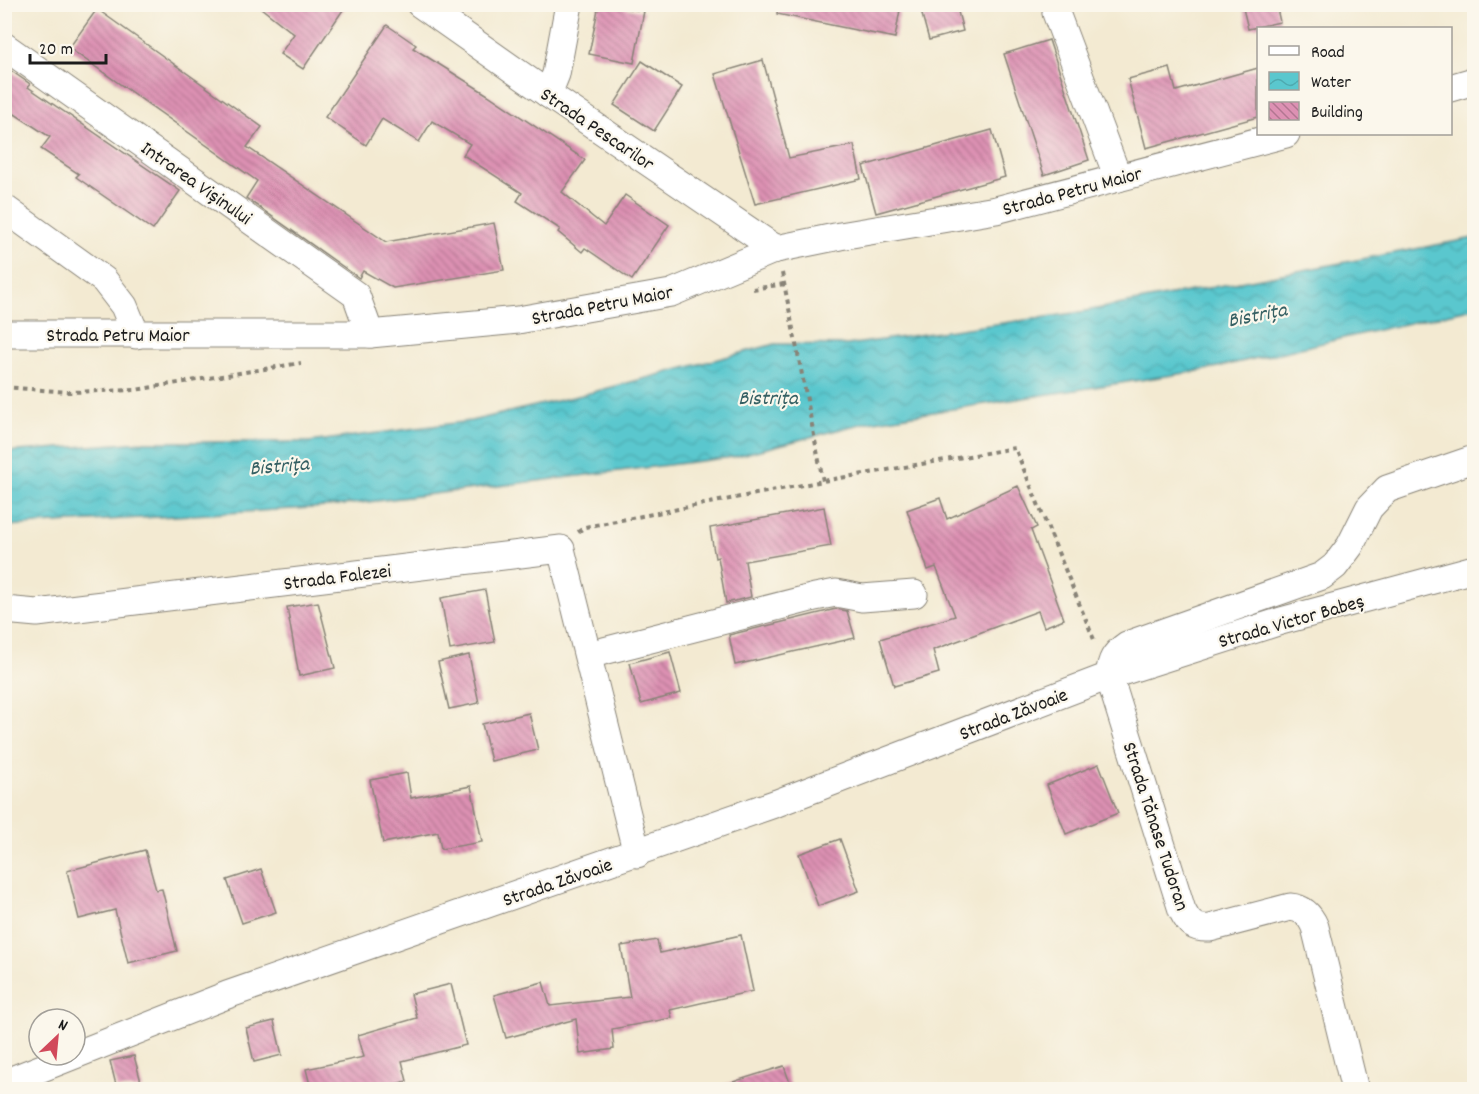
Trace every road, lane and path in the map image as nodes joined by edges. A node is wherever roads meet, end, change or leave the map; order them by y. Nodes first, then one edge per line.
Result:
1 (420, 4) edge
2 (569, 4) edge
3 (1056, 13) dead end
4 (4, 46) edge
5 (1474, 81) edge
6 (1452, 87) edge
7 (548, 94) junction
8 (1282, 135) edge
9 (1118, 178) junction
10 (4, 208) edge
11 (776, 249) junction
12 (786, 289) dead end
13 (4, 334) edge
14 (370, 334) junction
15 (136, 335) junction
16 (1474, 459) edge
17 (823, 481) junction
18 (561, 549) junction
19 (1474, 569) edge
20 (914, 594) dead end
21 (4, 610) edge
22 (588, 655) junction
23 (1109, 676) junction
24 (637, 854) junction
25 (4, 1083) edge
26 (1355, 1089) edge

1 - 7 street, Strada Pescarilor
2 - 7 street
3 - 9 street
4 - 14 street, Intrarea Vișinului
5 - 6 street
7 - 11 street, Strada Pescarilor
8 - 9 street, Strada Petru Maior
9 - 11 street, Strada Petru Maior
10 - 15 street
11 - 14 street, Strada Petru Maior
12 - 17 path
13 - 15 street, Strada Petru Maior
14 - 15 street, Strada Petru Maior
16 - 23 street
17 - 18 path
17 - 23 path
18 - 21 street, Strada Falezei
18 - 22 street
19 - 23 street, Strada Victor Babeș
20 - 22 street
22 - 24 street
23 - 24 street, Strada Zăvoaie
23 - 26 street, Strada Tănase Tudoran
24 - 25 street, Strada Zăvoaie

